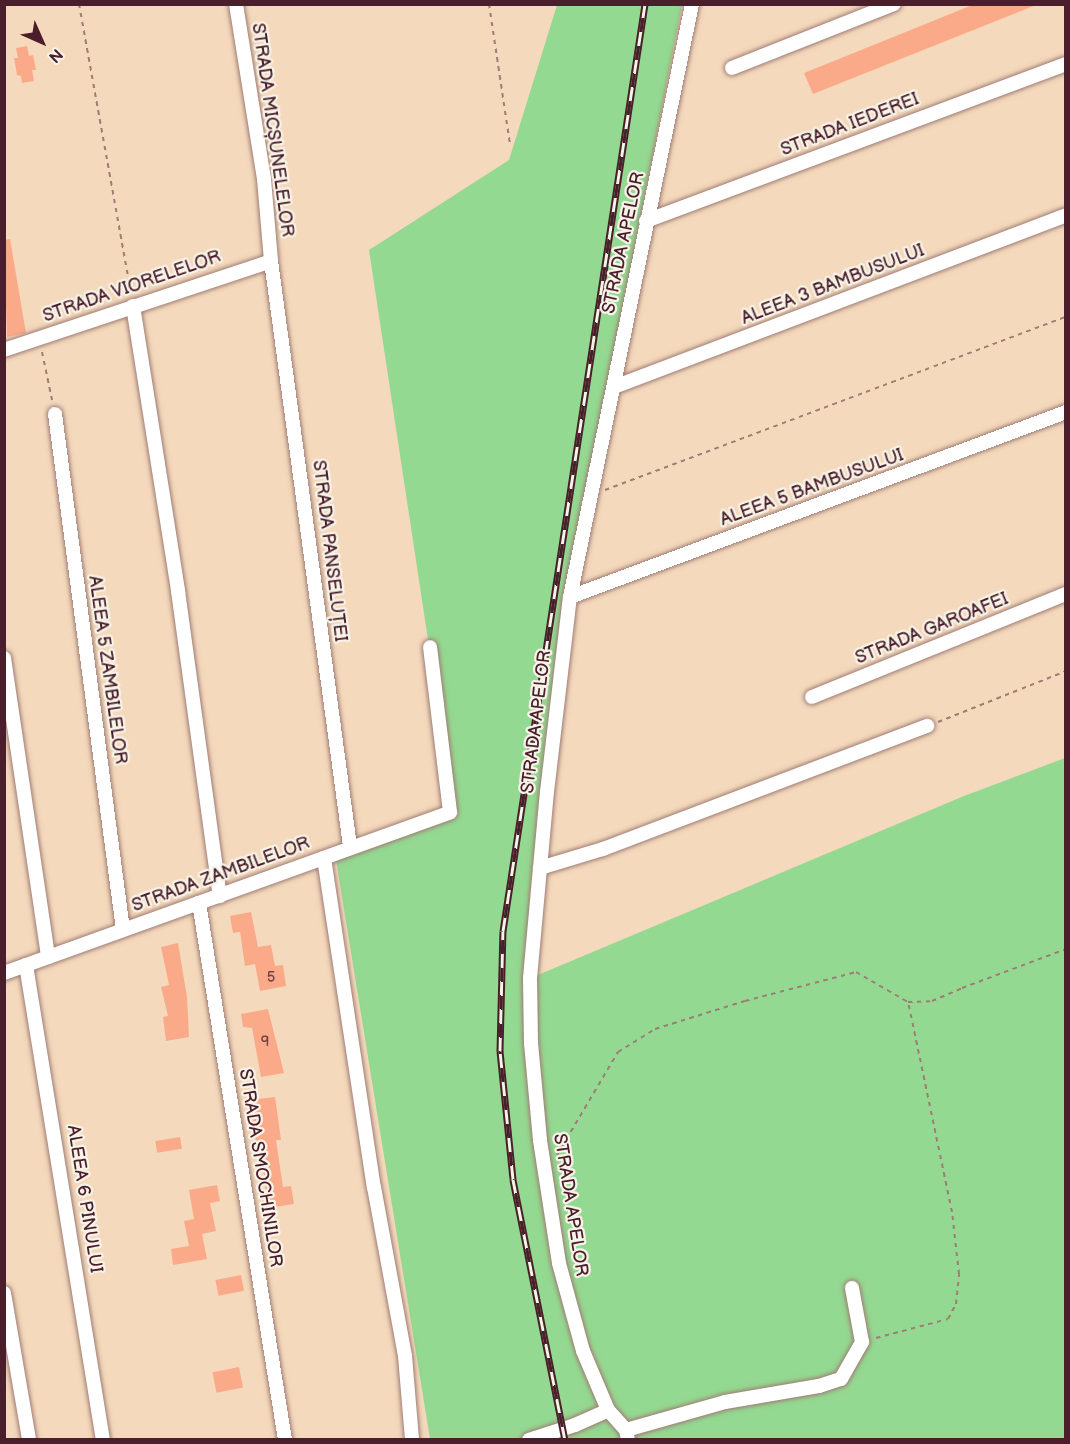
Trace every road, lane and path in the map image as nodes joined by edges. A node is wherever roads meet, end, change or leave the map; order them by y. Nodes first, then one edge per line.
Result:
1 (79, 4) edge
2 (236, 4) edge
3 (489, 4) edge
4 (692, 4) edge
5 (894, 4) edge
6 (1065, 64) edge
7 (732, 68) dead end
8 (510, 144) dead end
9 (1065, 215) edge
10 (646, 221) junction
11 (271, 261) junction
12 (133, 306) junction
13 (1065, 317) edge
14 (39, 338) junction
15 (4, 350) edge
16 (614, 387) junction
17 (1065, 412) edge
18 (55, 414) joint
19 (591, 496) junction
20 (1065, 594) edge
21 (570, 597) junction
22 (430, 647) dead end
23 (4, 658) edge
24 (1065, 671) edge
25 (812, 696) dead end
26 (927, 726) joint
27 (350, 846) junction
28 (324, 858) junction
29 (540, 868) junction
30 (220, 896) junction
31 (199, 903) junction
32 (123, 930) junction
33 (1065, 949) edge
34 (48, 957) junction
35 (26, 965) junction
36 (4, 973) edge
37 (908, 1002) junction
38 (546, 1173) junction
39 (852, 1288) dead end
40 (4, 1293) edge
41 (862, 1342) junction
42 (608, 1410) junction
43 (627, 1435) edge
44 (29, 1440) edge
45 (103, 1440) edge
46 (285, 1440) edge
47 (412, 1440) edge
48 (529, 1440) edge

1 - 12 path
2 - 11 street, STRADA MICȘUNELELOR
3 - 8 path
4 - 10 street, STRADA APELOR
5 - 7 street
6 - 10 street, STRADA IEDEREI
9 - 16 street, ALEEA 3 BAMBUSULUI
10 - 16 street, STRADA APELOR
11 - 12 street, STRADA VIORELELOR
11 - 27 street, STRADA PANSELUȚEI
12 - 14 street, STRADA VIORELELOR
12 - 30 street
13 - 19 path
14 - 15 street, STRADA VIORELELOR
14 - 18 path
16 - 19 street, STRADA APELOR
17 - 21 street, ALEEA 5 BAMBUSULUI
18 - 32 street, ALEEA 5 ZAMBILELOR
19 - 21 street, STRADA APELOR
20 - 25 street, STRADA GAROAFEI
21 - 29 street, STRADA APELOR
22 - 27 street, STRADA ZAMBILELOR
23 - 34 street
24 - 26 path
26 - 29 street
27 - 28 street, STRADA ZAMBILELOR
28 - 30 street, STRADA ZAMBILELOR
28 - 47 street
29 - 38 street, STRADA APELOR
30 - 31 street, STRADA ZAMBILELOR
31 - 32 street, STRADA ZAMBILELOR
31 - 46 street, STRADA SMOCHINILOR
32 - 34 street, STRADA ZAMBILELOR
33 - 37 path
34 - 35 street, STRADA ZAMBILELOR
35 - 36 street, STRADA ZAMBILELOR
35 - 45 street, ALEEA 6 PINULUI
37 - 38 path
37 - 41 path
38 - 42 street, STRADA APELOR
39 - 41 street
40 - 44 street
41 - 43 street
42 - 43 street, STRADA APELOR
42 - 48 street

